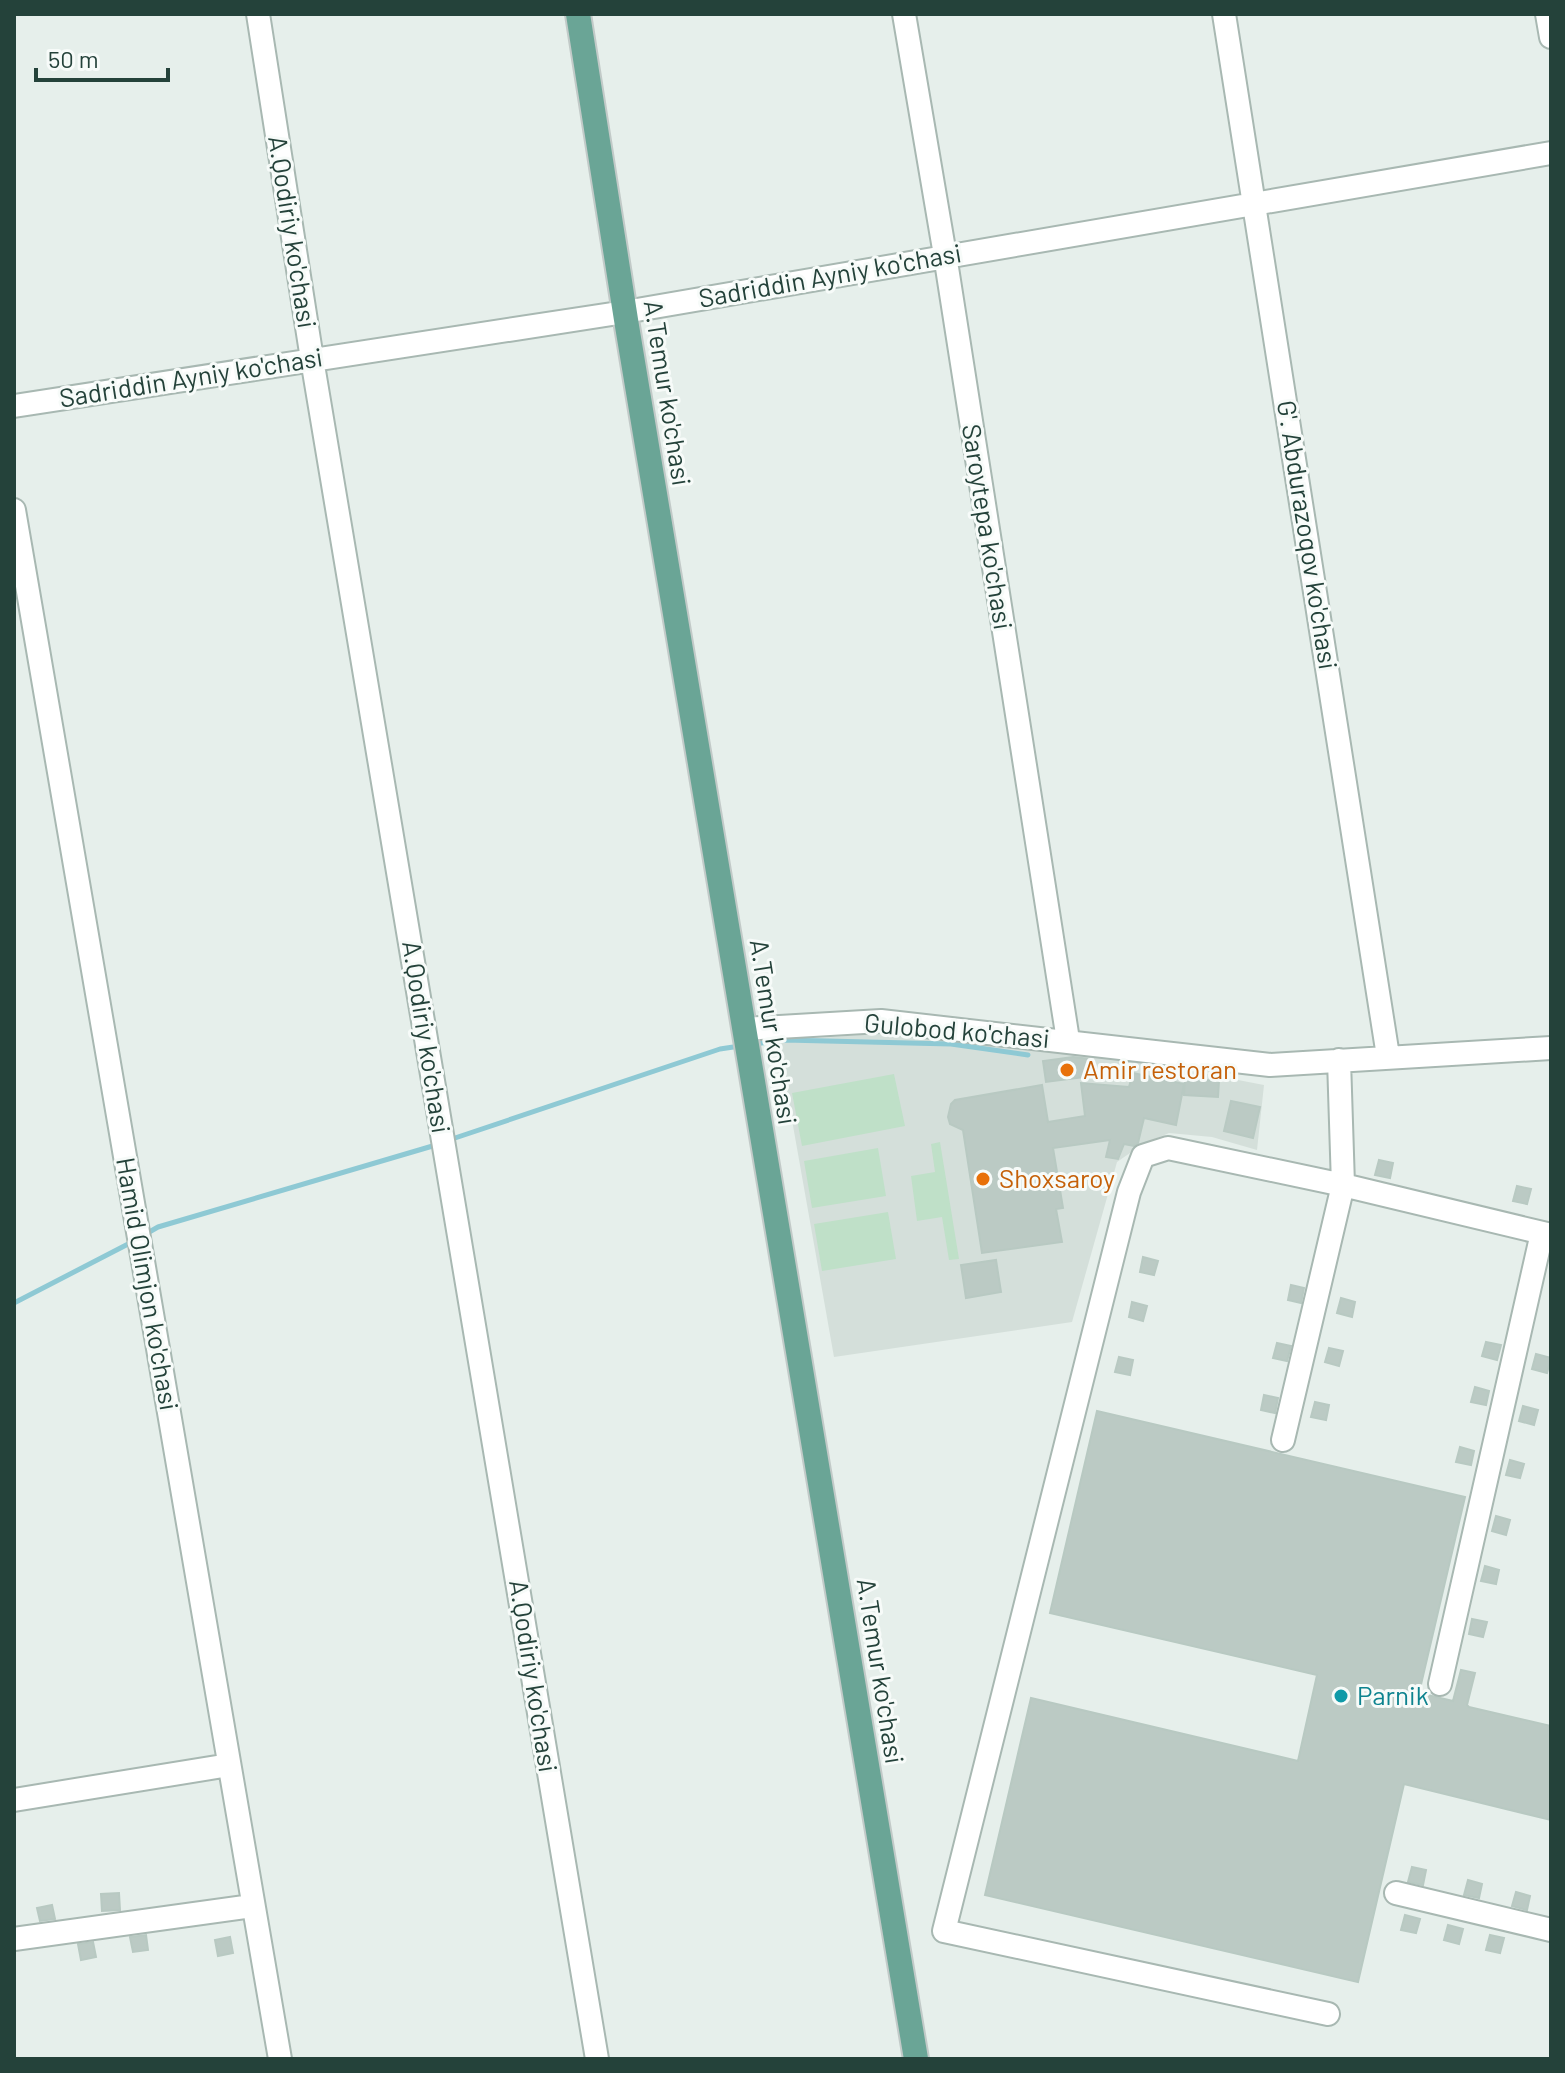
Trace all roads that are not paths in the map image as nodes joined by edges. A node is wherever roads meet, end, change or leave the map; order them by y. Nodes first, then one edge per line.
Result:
1 (258, 14) edge
2 (578, 14) edge
3 (904, 14) edge
4 (1224, 14) edge
5 (1547, 14) edge
6 (1551, 37) edge
7 (1551, 153) edge
8 (1255, 203) junction
9 (945, 255) junction
10 (625, 312) junction
11 (312, 359) junction
12 (14, 406) edge
13 (14, 510) edge
14 (744, 1029) junction
15 (1068, 1040) junction
16 (1551, 1048) edge
17 (1388, 1056) junction
18 (1339, 1060) junction
19 (1343, 1185) junction
20 (1546, 1234) edge
21 (1283, 1440) dead end
22 (1440, 1684) dead end
23 (229, 1765) junction
24 (14, 1800) edge
25 (1396, 1893) dead end
26 (252, 1906) junction
27 (1551, 1930) edge
28 (14, 1939) edge
29 (1328, 2014) dead end
30 (280, 2059) edge
31 (597, 2059) edge
32 (916, 2059) edge

1 - 11 street, A.Qodiriy ko'chasi
2 - 10 main road, A.Temur ko'chasi
3 - 9 street, Saroytepa ko'chasi
4 - 8 street, G'. Abdurazoqov ko'chasi
5 - 6 street
7 - 8 street, Sadriddin Ayniy ko'chasi
8 - 9 street, Sadriddin Ayniy ko'chasi
8 - 17 street, G'. Abdurazoqov ko'chasi
9 - 10 street, Sadriddin Ayniy ko'chasi
9 - 15 street, Saroytepa ko'chasi
10 - 11 street, Sadriddin Ayniy ko'chasi
10 - 14 main road, A.Temur ko'chasi
11 - 12 street, Sadriddin Ayniy ko'chasi
11 - 31 street, A.Qodiriy ko'chasi
13 - 23 street, Hamid Olimjon ko'chasi
14 - 15 street, Gulobod ko'chasi
14 - 32 main road, A.Temur ko'chasi
15 - 18 street, Gulobod ko'chasi
16 - 17 street, Gulobod ko'chasi
17 - 18 street, Gulobod ko'chasi
18 - 19 street
19 - 20 street
19 - 21 street
19 - 29 street
20 - 22 street
23 - 24 street
23 - 26 street, Hamid Olimjon ko'chasi
25 - 27 street
26 - 28 street
26 - 30 street, Hamid Olimjon ko'chasi

